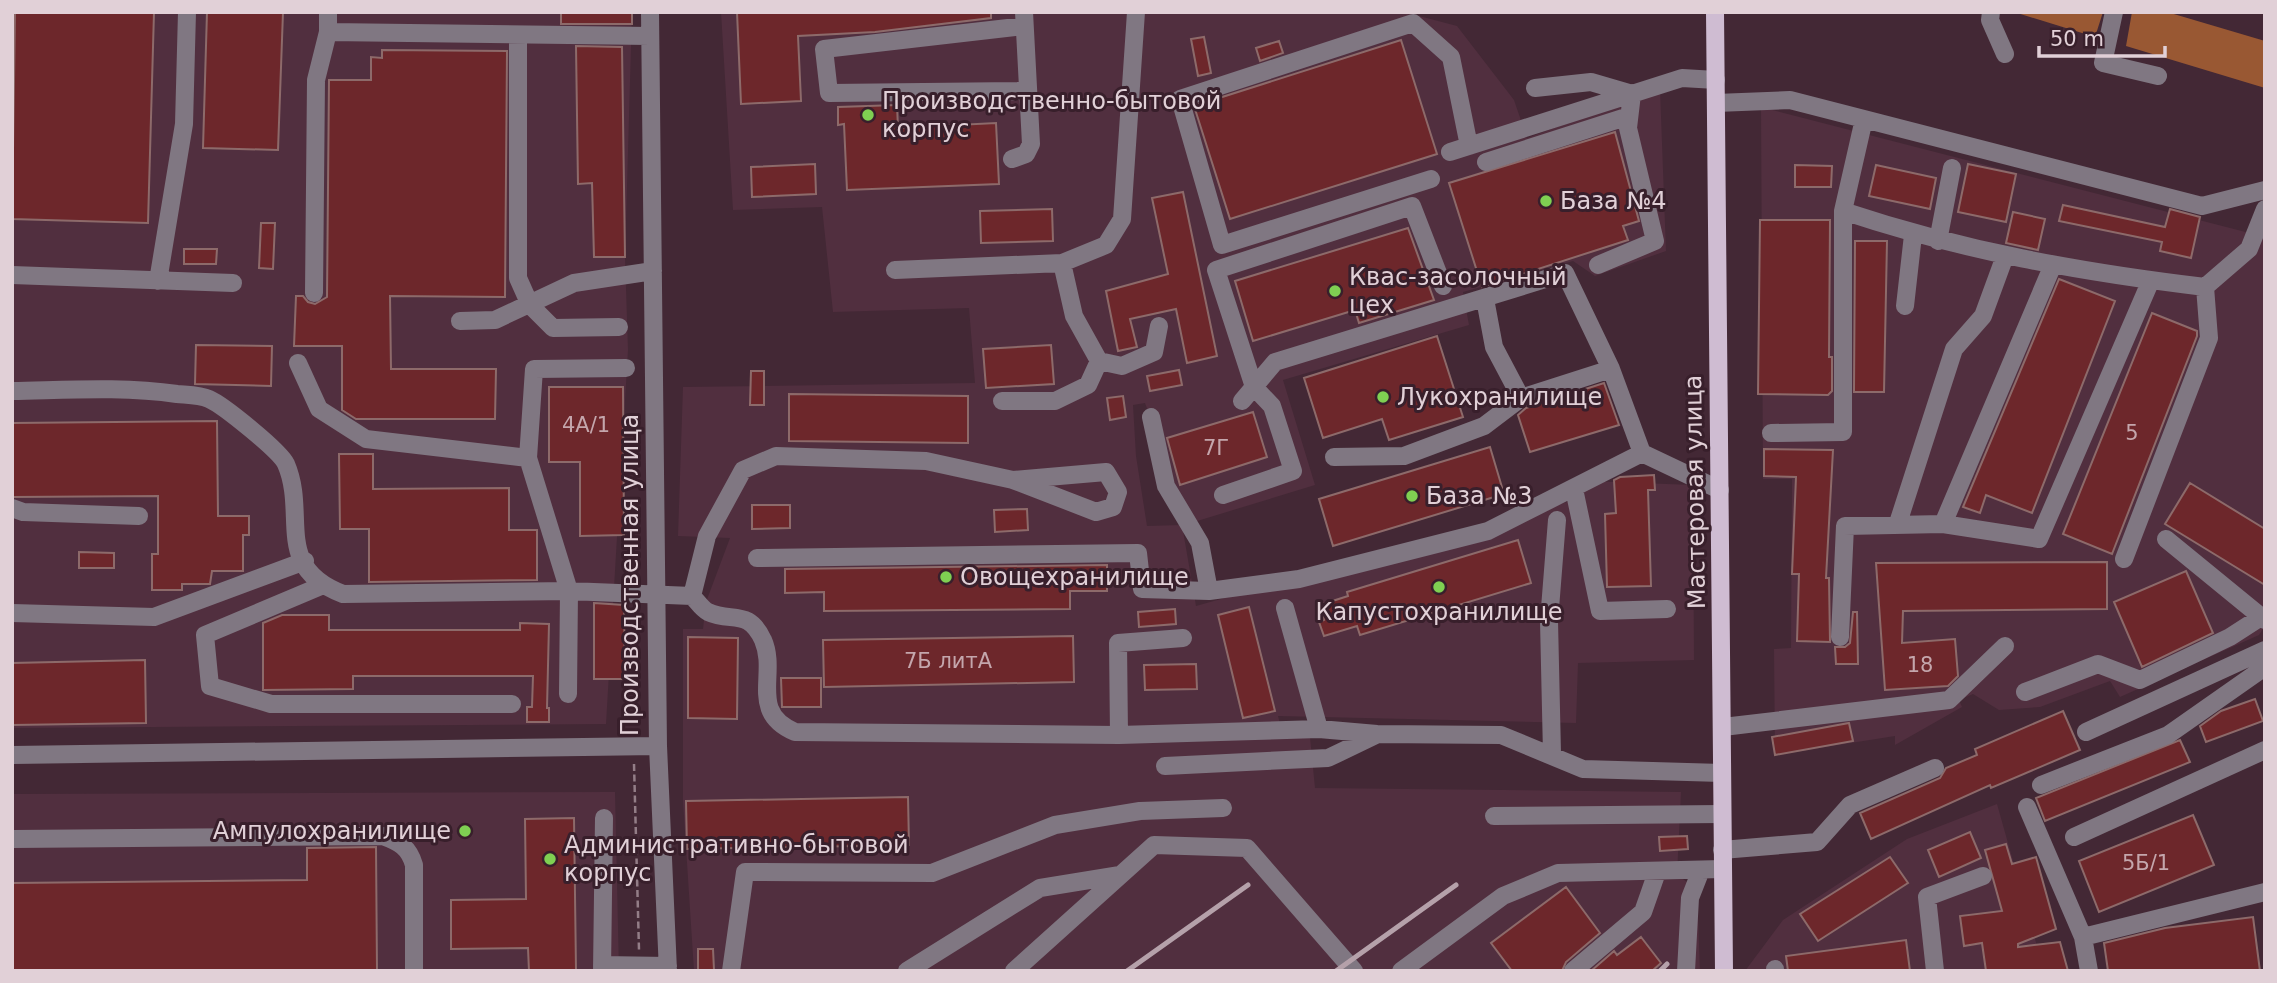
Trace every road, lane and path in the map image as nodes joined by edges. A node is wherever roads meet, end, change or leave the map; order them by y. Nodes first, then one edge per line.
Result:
1 (187, 12) edge
2 (328, 12) edge
3 (650, 12) edge
4 (1136, 12) edge
5 (1715, 12) edge
6 (1991, 12) edge
7 (2114, 12) edge
8 (1024, 19) edge
9 (328, 32) junction
10 (518, 35) junction
11 (650, 36) junction
12 (2005, 54) dead end
13 (2158, 76) dead end
14 (1716, 80) junction
15 (1535, 88) dead end
16 (1026, 91) junction
17 (1632, 94) junction
18 (1716, 103) junction
19 (1629, 116) junction
20 (1864, 119) junction
21 (1469, 146) junction
22 (1450, 152) dead end
23 (1012, 159) dead end
24 (1486, 162) dead end
25 (1952, 168) dead end
26 (1431, 179) dead end
27 (2265, 190) edge
28 (2265, 209) edge
29 (1843, 211) junction
30 (1913, 235) junction
31 (1938, 241) junction
32 (2005, 256) junction
33 (1062, 263) junction
34 (1598, 265) dead end
35 (2052, 267) junction
36 (895, 270) dead end
37 (653, 271) junction
38 (12, 275) edge
39 (158, 281) junction
40 (2151, 281) junction
41 (233, 283) dead end
42 (1443, 286) dead end
43 (2205, 287) junction
44 (314, 293) dead end
45 (1485, 299) junction
46 (530, 305) junction
47 (1905, 306) dead end
48 (460, 321) dead end
49 (1159, 326) dead end
50 (619, 327) dead end
51 (1099, 361) junction
52 (298, 363) dead end
53 (626, 369) dead end
54 (1611, 369) junction
55 (12, 391) edge
56 (1248, 394) junction
57 (1521, 398) junction
58 (1002, 401) dead end
59 (1151, 416) dead end
60 (1771, 433) dead end
61 (1642, 453) junction
62 (528, 457) junction
63 (1334, 457) dead end
64 (1013, 480) junction
65 (1574, 489) junction
66 (1720, 490) junction
67 (1223, 495) dead end
68 (12, 508) edge
69 (139, 516) dead end
70 (1557, 520) dead end
71 (1898, 523) junction
72 (1943, 524) junction
73 (2166, 539) dead end
74 (757, 558) dead end
75 (2124, 559) dead end
76 (305, 561) junction
77 (321, 586) junction
78 (569, 591) junction
79 (1209, 591) junction
80 (656, 596) junction
81 (692, 596) junction
82 (1285, 608) dead end
83 (1667, 609) dead end
84 (12, 613) edge
85 (2263, 618) edge
86 (1840, 637) dead end
87 (1183, 638) dead end
88 (2005, 646) dead end
89 (2265, 650) edge
90 (2265, 667) edge
91 (2025, 692) dead end
92 (568, 694) dead end
93 (512, 704) dead end
94 (1723, 727) junction
95 (1320, 729) junction
96 (2085, 732) dead end
97 (1377, 734) junction
98 (1119, 735) junction
99 (658, 746) junction
100 (633, 747) junction
101 (2265, 750) edge
102 (1552, 754) junction
103 (12, 755) edge
104 (1165, 766) dead end
105 (1935, 768) dead end
106 (1722, 773) junction
107 (2041, 785) dead end
108 (2027, 807) dead end
109 (1223, 808) dead end
110 (1722, 814) junction
111 (1494, 817) dead end
112 (604, 818) dead end
113 (2074, 837) dead end
114 (12, 839) edge
115 (1722, 850) junction
116 (1722, 869) junction
117 (1701, 870) junction
118 (1657, 872) junction
119 (1120, 875) junction
120 (1983, 876) dead end
121 (2265, 892) edge
122 (2083, 937) junction
123 (640, 966) junction
124 (602, 968) edge
125 (668, 969) edge
126 (414, 971) edge
127 (731, 971) edge
128 (907, 971) edge
129 (1014, 971) edge
130 (1354, 971) edge
131 (1401, 971) edge
132 (1573, 971) edge
133 (1686, 971) edge
134 (1724, 971) edge
135 (1935, 971) edge
136 (2089, 971) edge

1 - 39 street
2 - 9 street
3 - 11 street, Производственная улица
4 - 33 street
5 - 14 main road, Мастеровая улица
6 - 12 street
7 - 13 street
8 - 16 street
8 - 16 street
9 - 10 street
9 - 44 street
10 - 11 street
10 - 46 street
11 - 37 street, Производственная улица
14 - 17 street
14 - 18 main road, Мастеровая улица
15 - 17 street
16 - 23 street
17 - 19 street
17 - 21 street
18 - 20 street
18 - 66 main road, Мастеровая улица
19 - 24 street
19 - 34 street
20 - 27 street
20 - 29 street
21 - 22 street
21 - 26 street
25 - 31 street
28 - 43 street
29 - 30 street
29 - 60 street
30 - 31 street
30 - 47 street
31 - 32 street
32 - 35 street
32 - 71 street
33 - 36 street
33 - 51 street
35 - 40 street
35 - 72 street
37 - 46 street
37 - 80 street, Производственная улица
38 - 39 street
39 - 41 street
40 - 43 street
40 - 72 street
42 - 56 street
43 - 75 street
45 - 54 street
45 - 56 street
45 - 57 street
46 - 48 street
46 - 50 street
49 - 51 street
51 - 58 street
52 - 62 street
53 - 62 street
54 - 57 street
54 - 61 street
55 - 76 street
56 - 67 street
57 - 63 street
59 - 79 street
61 - 65 street
61 - 66 street
62 - 78 street
64 - 64 street
64 - 81 street
65 - 79 street
65 - 83 street
66 - 94 main road, Мастеровая улица
68 - 69 street
70 - 102 street
71 - 72 street
71 - 86 street
73 - 85 street
74 - 79 street
76 - 77 street
76 - 84 street
77 - 78 street
77 - 93 street
78 - 80 street
78 - 92 street
80 - 81 street
80 - 99 street, Производственная улица
81 - 98 street
82 - 95 street
85 - 91 street
87 - 98 street
88 - 94 street
89 - 96 street
90 - 107 street
94 - 106 main road, Мастеровая улица
95 - 97 street
95 - 98 street
97 - 102 street
97 - 104 street
99 - 100 street, Производственная улица
99 - 125 street
100 - 103 street, Производственная улица
100 - 123 path
101 - 113 street
102 - 106 street
105 - 115 street
106 - 110 main road, Мастеровая улица
108 - 122 street
109 - 127 street
110 - 111 street
110 - 115 main road, Мастеровая улица
112 - 124 street
114 - 126 street
115 - 116 main road, Мастеровая улица
116 - 117 street
116 - 134 main road, Мастеровая улица
117 - 118 street
117 - 133 street
118 - 131 street
118 - 132 street
119 - 128 street
119 - 129 street
119 - 130 street
120 - 135 street
121 - 122 street
122 - 136 street
123 - 124 street
123 - 125 street

